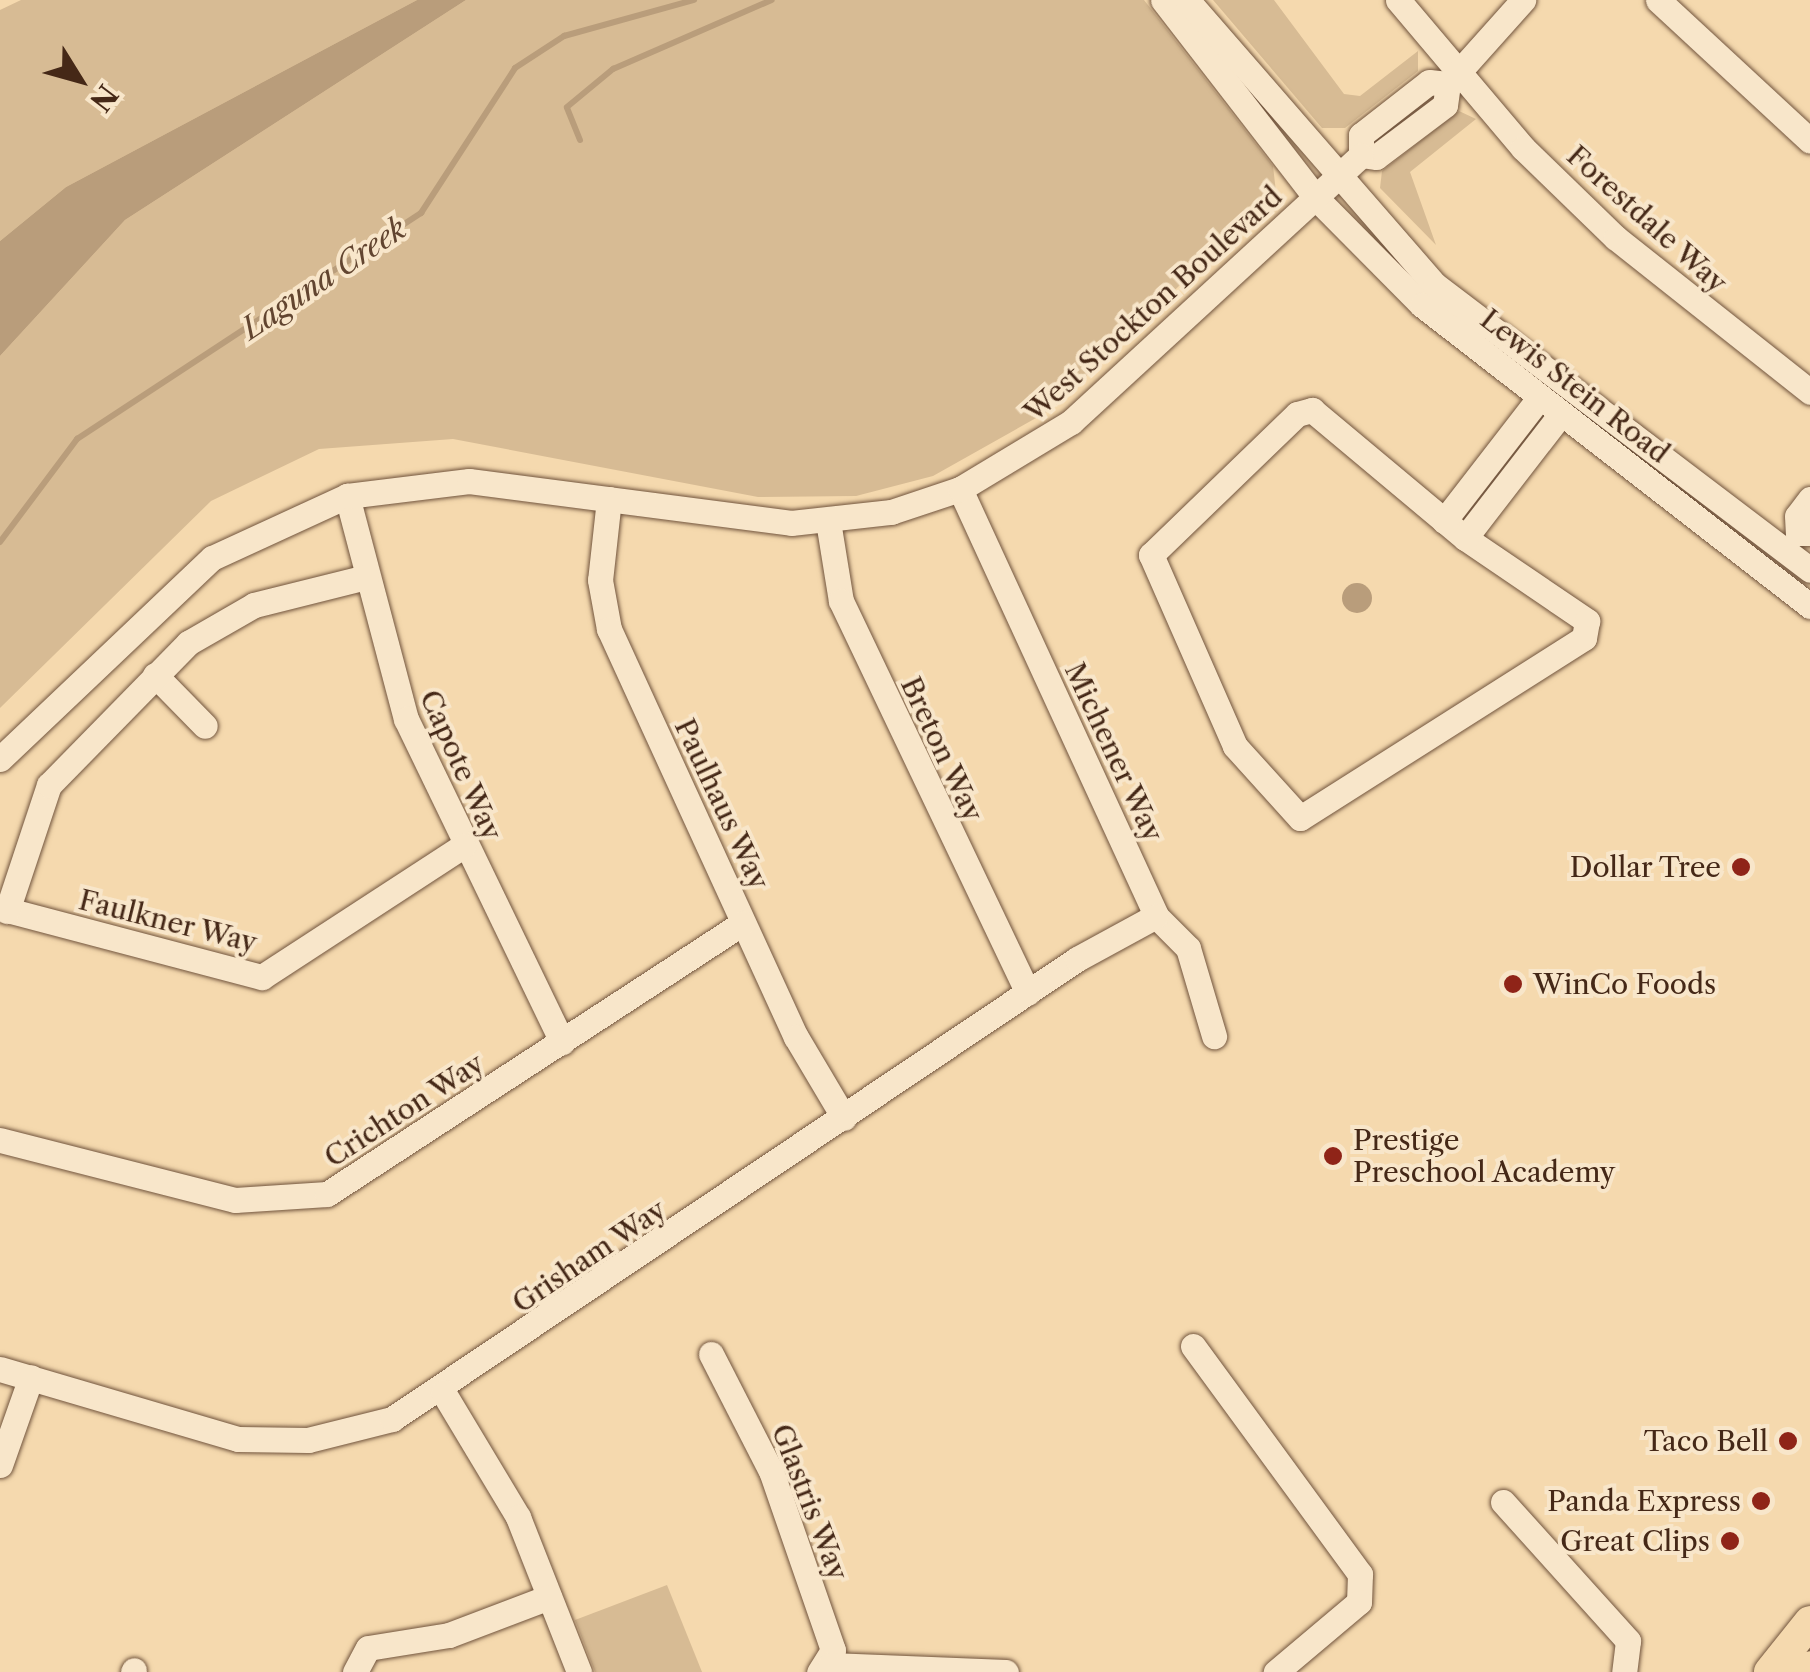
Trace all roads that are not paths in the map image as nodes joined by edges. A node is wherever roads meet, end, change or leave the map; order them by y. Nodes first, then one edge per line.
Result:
1 (1162, 0) edge
2 (1187, 0) edge
3 (1398, 0) edge
4 (1523, 0) edge
5 (1658, 0) edge
6 (1453, 80) junction
7 (1810, 142) edge
8 (1339, 178) junction
9 (1317, 199) junction
10 (1810, 392) edge
11 (1539, 398) junction
12 (1561, 414) junction
13 (960, 489) junction
14 (346, 496) junction
15 (608, 499) junction
16 (1810, 499) edge
17 (1444, 521) junction
18 (828, 522) junction
19 (1465, 538) junction
20 (1798, 539) edge
21 (1810, 570) edge
22 (366, 577) junction
23 (1798, 589) edge
24 (1810, 606) edge
25 (155, 675) junction
26 (204, 726) dead end
27 (0, 759) edge
28 (463, 846) junction
29 (3, 909) edge
30 (1156, 916) junction
31 (744, 923) junction
32 (1028, 993) junction
33 (1214, 1036) dead end
34 (562, 1042) junction
35 (844, 1118) junction
36 (0, 1140) edge
37 (1193, 1346) dead end
38 (711, 1354) dead end
39 (0, 1369) edge
40 (31, 1377) junction
41 (443, 1392) junction
42 (0, 1465) edge
43 (1503, 1502) dead end
44 (549, 1597) junction
45 (1810, 1622) edge
46 (825, 1668) edge
47 (355, 1672) edge
48 (579, 1672) edge
49 (1006, 1672) edge
50 (1276, 1672) edge
51 (1624, 1672) edge
52 (1770, 1672) edge

1 - 9 street, Lewis Stein Road
2 - 8 street, Lewis Stein Road
3 - 6 street, Forestdale Way
4 - 6 street
5 - 7 street
6 - 8 street
6 - 10 street, Forestdale Way
8 - 9 street
8 - 20 street, Lewis Stein Road
9 - 11 street, Lewis Stein Road
9 - 13 street, West Stockton Boulevard
11 - 12 street, Lewis Stein Road
11 - 17 street
12 - 19 street
12 - 23 street, Lewis Stein Road
13 - 18 street, West Stockton Boulevard
13 - 30 street, Michener Way
14 - 15 street, West Stockton Boulevard
14 - 22 street, Capote Way
14 - 27 street, West Stockton Boulevard
15 - 18 street, West Stockton Boulevard
15 - 31 street, Paulhaus Way
16 - 20 street
17 - 19 street
17 - 19 street
18 - 32 street, Breton Way
20 - 21 street, Lewis Stein Road
22 - 25 street
22 - 28 street, Capote Way
23 - 24 street, Lewis Stein Road
25 - 26 street
25 - 29 street
28 - 29 street, Faulkner Way
28 - 34 street, Capote Way
30 - 32 street, Grisham Way
30 - 33 street, Michener Way
31 - 34 street, Crichton Way
31 - 35 street, Paulhaus Way
32 - 35 street, Grisham Way
34 - 36 street, Crichton Way
35 - 41 street, Grisham Way
37 - 50 street
38 - 46 street, Glastris Way
39 - 40 street, Grisham Way
40 - 41 street, Grisham Way
40 - 42 street
41 - 44 street
43 - 51 street
44 - 47 street
44 - 48 street
45 - 52 main road
46 - 49 street

